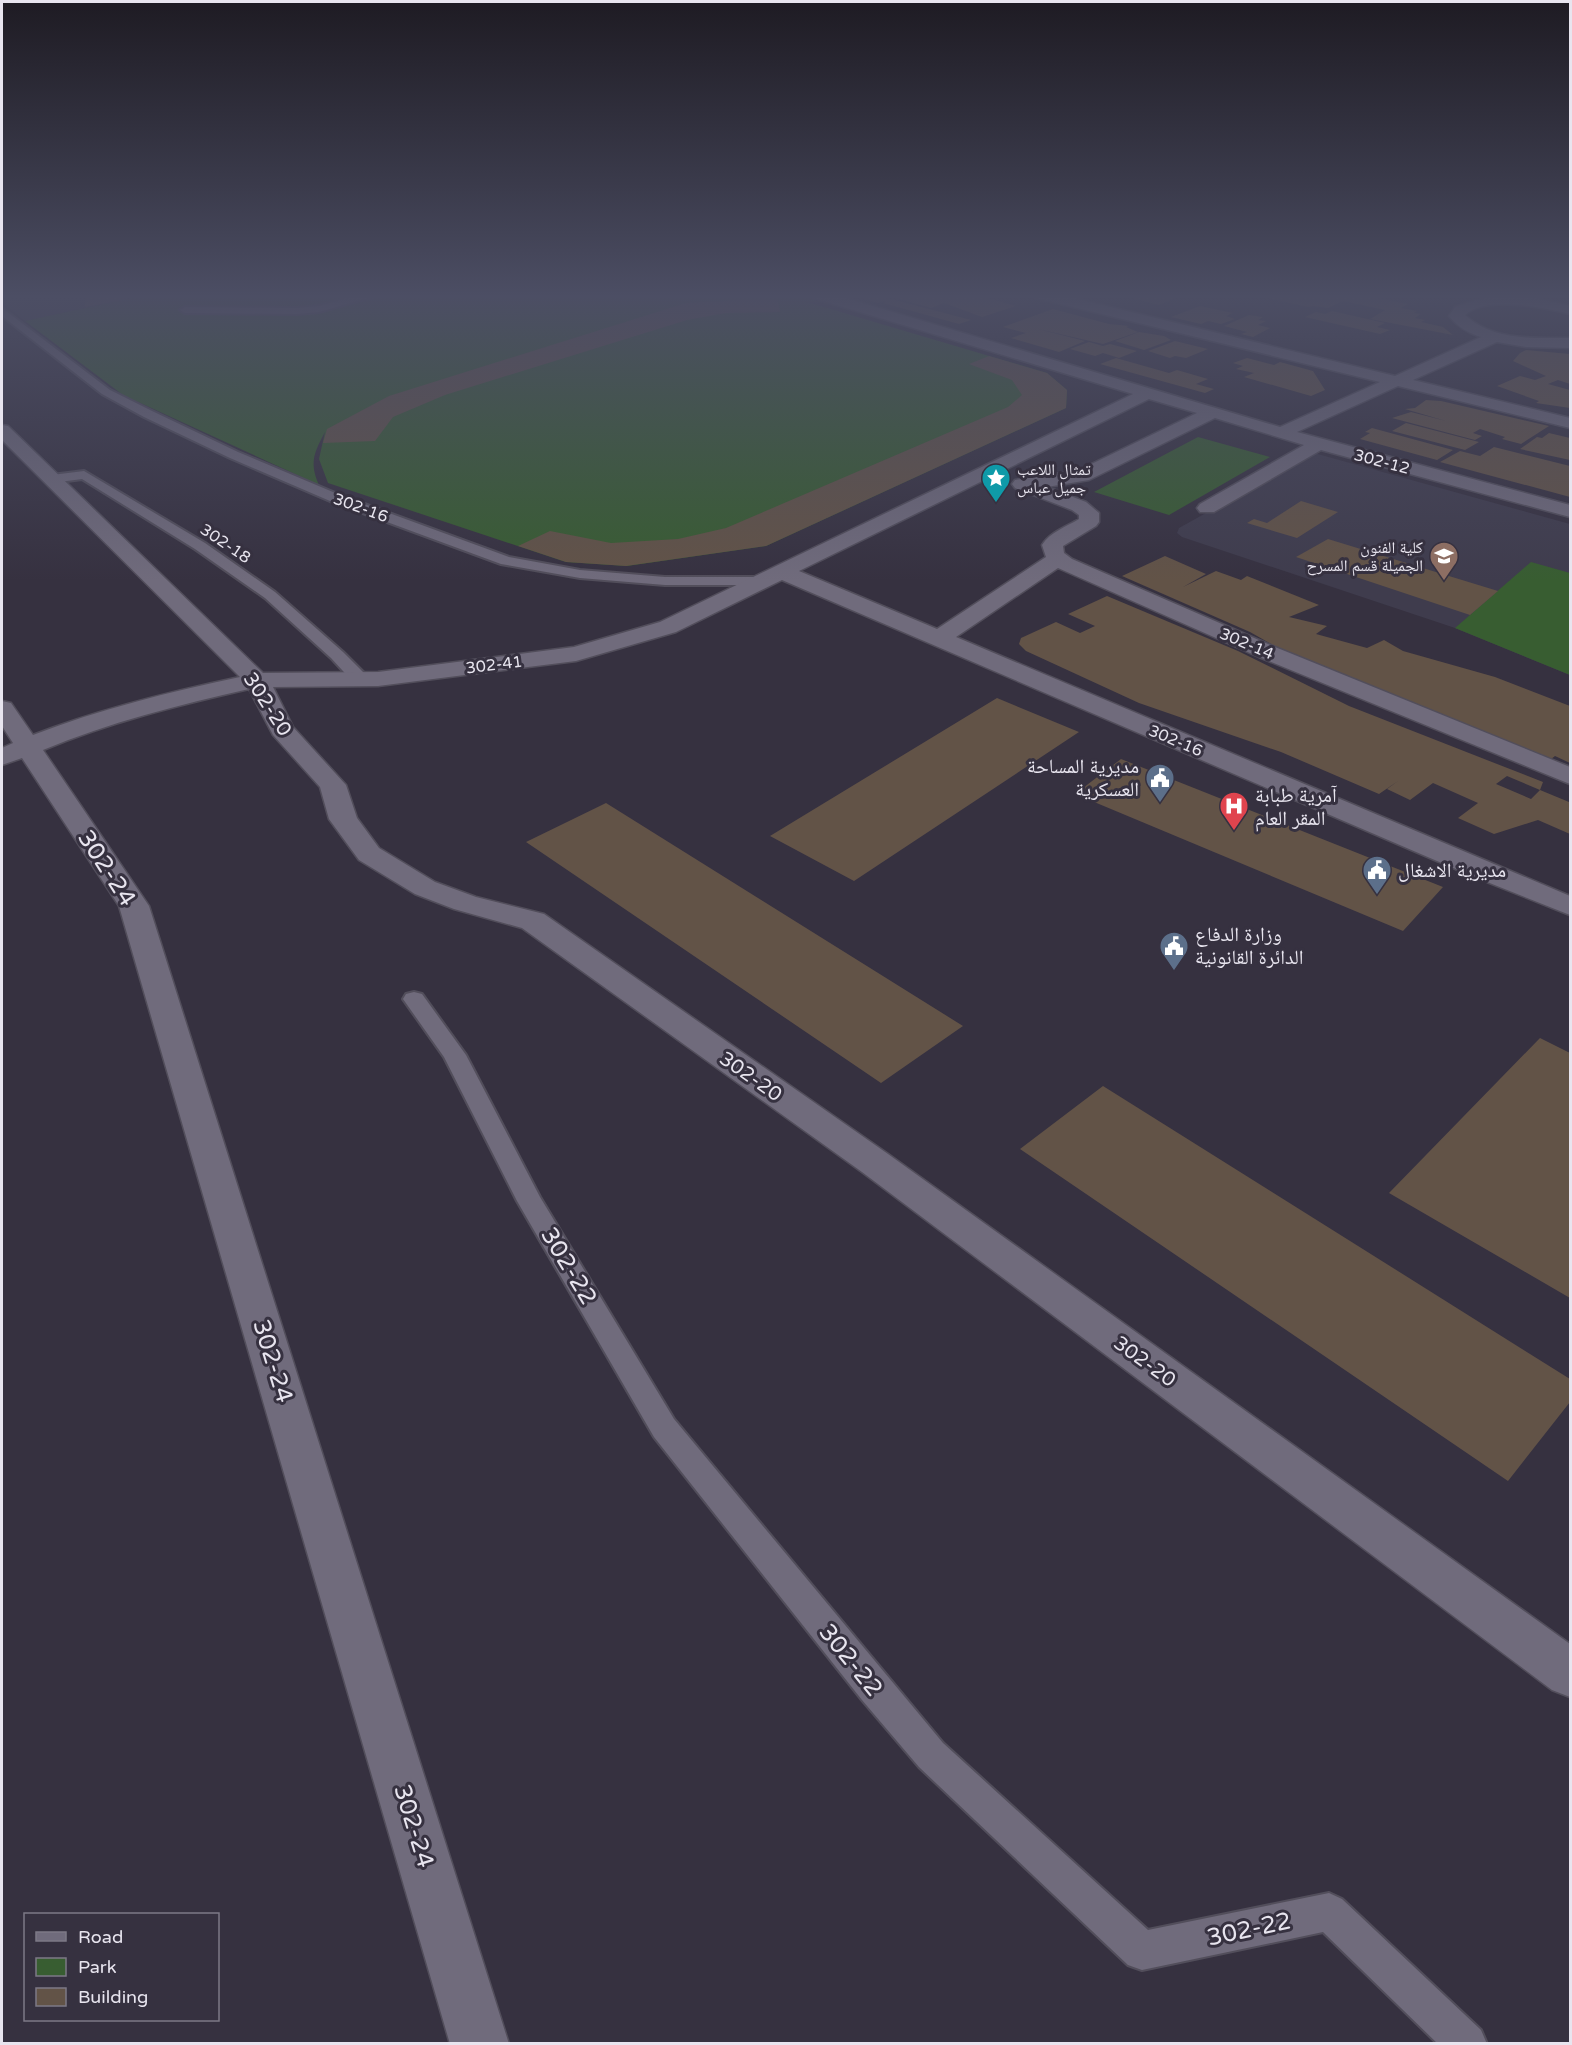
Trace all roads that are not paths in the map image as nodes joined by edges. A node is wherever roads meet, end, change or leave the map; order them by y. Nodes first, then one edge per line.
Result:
1 (103, 389) edge
2 (1134, 389) edge
3 (1376, 389) edge
4 (1430, 389) edge
5 (1146, 393) junction
6 (1212, 413) junction
7 (1570, 423) edge
8 (2, 430) edge
9 (1280, 433) junction
10 (1319, 444) junction
11 (985, 474) junction
12 (52, 479) junction
13 (1022, 484) junction
14 (1207, 508) dead end
15 (1570, 511) edge
16 (1058, 559) junction
17 (771, 577) junction
18 (939, 639) junction
19 (360, 679) junction
20 (257, 680) junction
21 (2, 708) edge
22 (14, 752) edge
23 (1570, 776) edge
24 (1570, 906) edge
25 (414, 999) dead end
26 (1570, 1673) edge
27 (480, 2043) edge
28 (1467, 2043) edge

1 - 17 lane, 302-16
2 - 5 street, 302-12
3 - 9 street
4 - 7 street
5 - 6 street, 302-12
5 - 11 street, 302-41
6 - 9 street, 302-12
6 - 13 street
8 - 12 street, 302-20
9 - 10 street, 302-12
10 - 14 street
10 - 15 street, 302-12
11 - 13 street
11 - 17 street, 302-41
12 - 19 lane, 302-18
12 - 20 street, 302-20
13 - 16 street
16 - 18 street
16 - 23 street, 302-14
17 - 18 street, 302-16
17 - 19 street, 302-41
18 - 24 street, 302-16
19 - 20 street, 302-41
20 - 22 street, 302-41
20 - 26 street, 302-20
21 - 22 street, 302-24
22 - 27 street, 302-24
25 - 28 lane, 302-22

